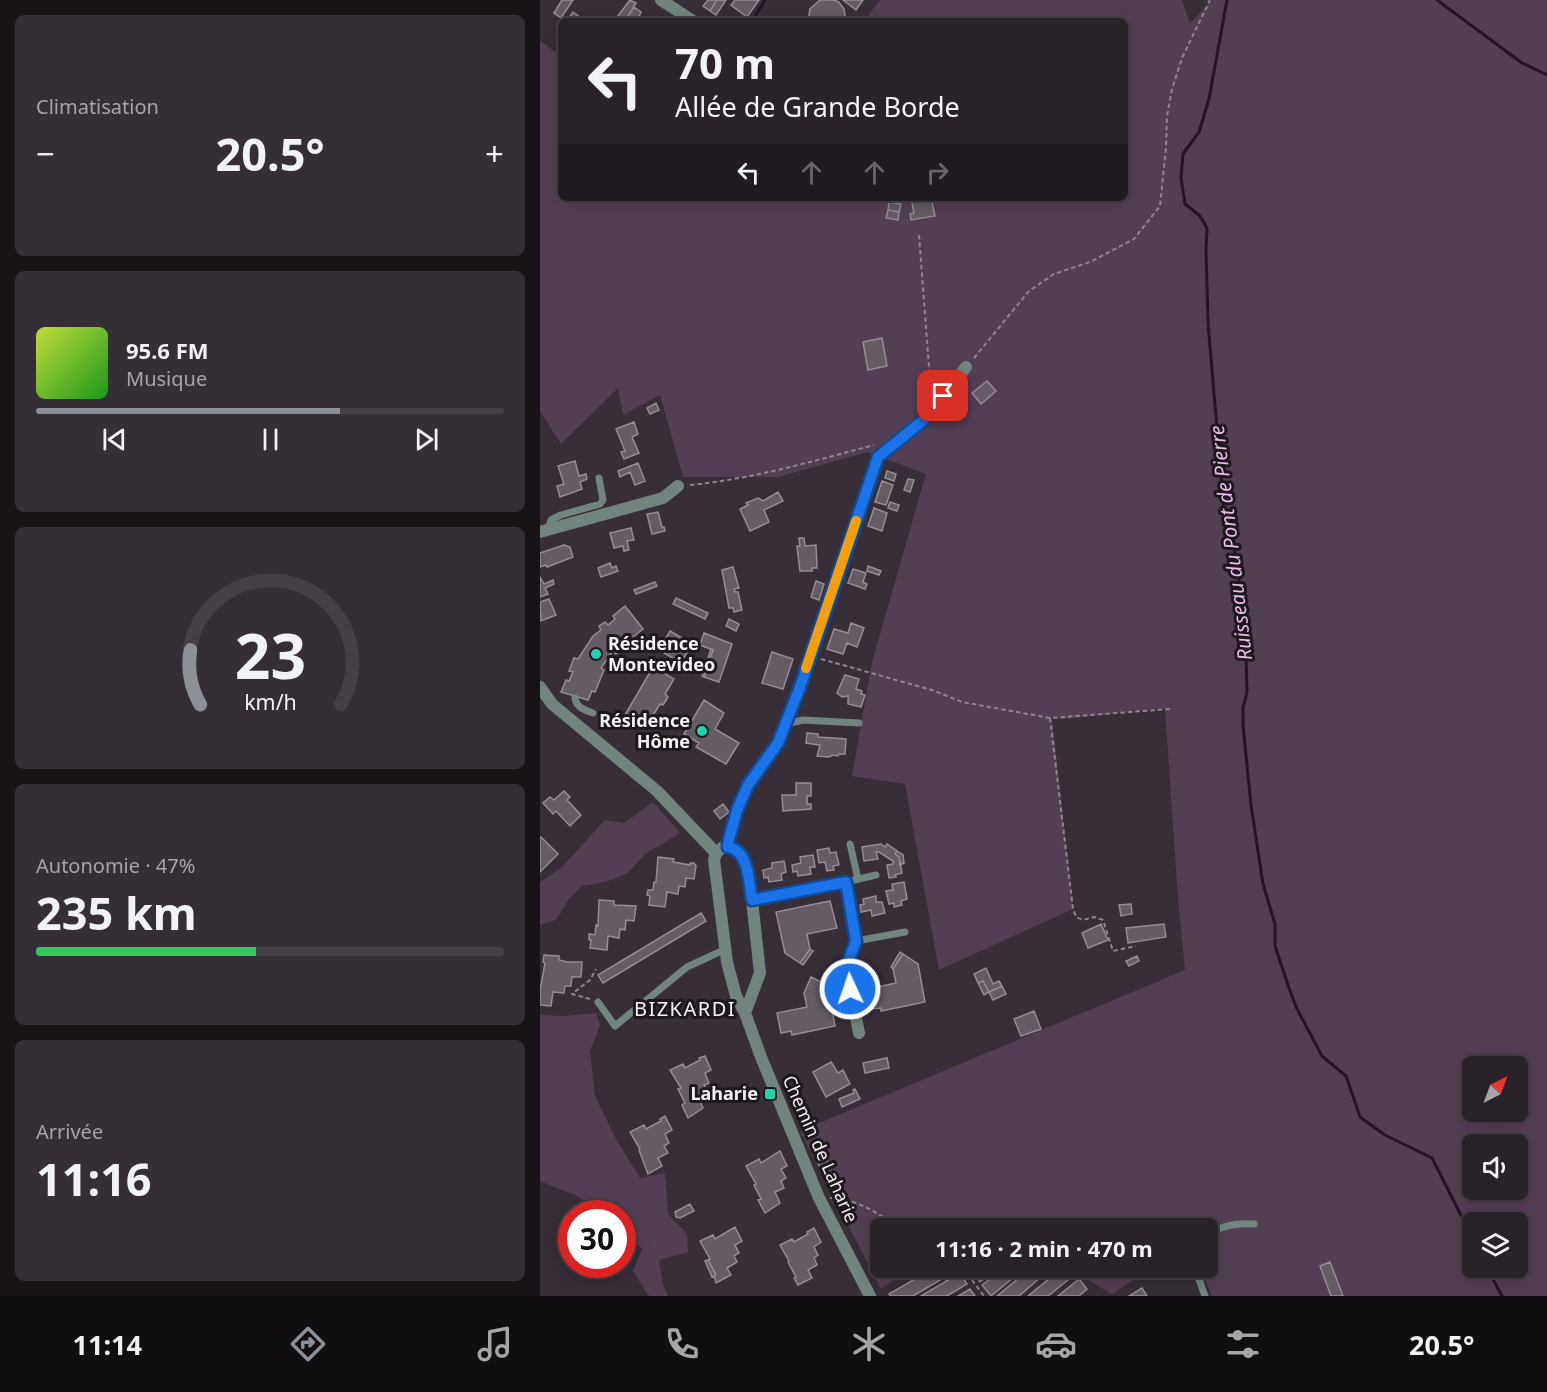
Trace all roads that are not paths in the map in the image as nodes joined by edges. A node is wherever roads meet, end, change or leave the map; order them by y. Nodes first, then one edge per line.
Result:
1 (661, 0) edge
2 (688, 18) edge
3 (966, 367) road end
4 (599, 478) dead end
5 (678, 486) road end
6 (544, 530) edge
7 (540, 687) edge
8 (575, 698) dead end
9 (592, 713) dead end
10 (859, 723) dead end
11 (786, 724) junction
12 (850, 844) dead end
13 (722, 850) junction
14 (876, 875) dead end
15 (852, 880) junction
16 (752, 900) junction
17 (905, 932) dead end
18 (856, 941) junction
19 (726, 949) junction
20 (731, 975) junction
21 (757, 978) junction
22 (598, 1002) road end
23 (745, 1012) junction
24 (859, 1033) dead end
25 (1254, 1224) dead end
26 (1218, 1229) edge
27 (1199, 1278) edge
28 (870, 1296) edge
29 (1205, 1296) edge

1 - 2 street
3 - 11 street, Chemin de Laharie
4 - 6 lane
5 - 6 street
7 - 13 street
8 - 9 lane
10 - 11 lane
11 - 13 street, Chemin de Laharie
12 - 15 lane
13 - 16 street
13 - 19 street, Chemin de Laharie
14 - 15 lane
15 - 16 street
15 - 18 street
16 - 21 street
17 - 18 lane
18 - 24 street
19 - 20 street, Chemin de Laharie
19 - 22 lane
20 - 21 street
20 - 23 street, Chemin de Laharie
21 - 23 street
23 - 28 street, Chemin de Laharie
25 - 26 lane
27 - 29 lane

